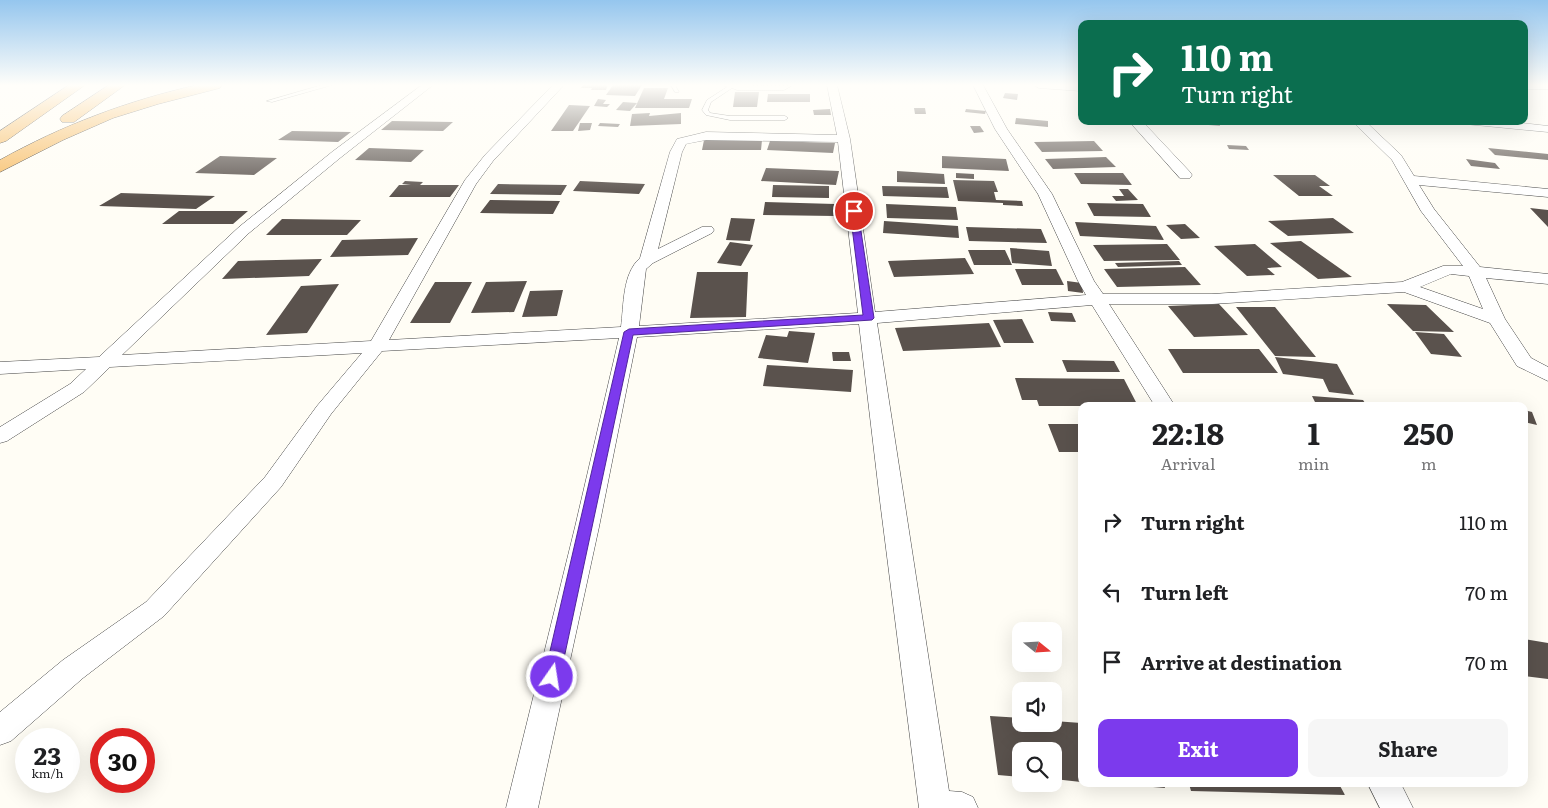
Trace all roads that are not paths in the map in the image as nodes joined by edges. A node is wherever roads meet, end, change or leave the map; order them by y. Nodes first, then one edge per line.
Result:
1 (23, 123) edge
2 (62, 123) edge
3 (89, 123) edge
4 (378, 123) edge
5 (523, 123) edge
6 (840, 123) edge
7 (998, 123) edge
8 (1139, 125) edge
9 (1363, 125) edge
10 (1504, 125) edge
11 (1511, 125) edge
12 (1514, 126) junction
13 (1548, 129) edge
14 (0, 138) edge
15 (844, 139) junction
16 (0, 165) edge
17 (1185, 175) dead end
18 (1411, 180) junction
19 (1548, 193) edge
20 (707, 230) dead end
21 (646, 260) junction
22 (1476, 271) junction
23 (1548, 279) edge
24 (1405, 287) junction
25 (1098, 299) junction
26 (869, 318) junction
27 (1496, 319) junction
28 (629, 332) junction
29 (377, 346) junction
30 (104, 362) junction
31 (0, 368) edge
32 (1548, 375) edge
33 (1162, 402) edge
34 (0, 436) edge
35 (0, 731) edge
36 (1386, 787) edge
37 (522, 808) edge
38 (944, 808) edge
39 (1397, 808) edge

1 - 14 highway
2 - 16 highway
3 - 16 highway
4 - 30 street
5 - 29 street
6 - 15 street
7 - 25 street
8 - 17 street
9 - 18 street
10 - 12 street
11 - 12 street
12 - 13 street
15 - 21 street
15 - 26 street
18 - 19 street
18 - 22 street
20 - 21 street
21 - 28 street
22 - 23 street
22 - 24 street
22 - 27 street
24 - 25 street
24 - 27 street
25 - 26 street
25 - 33 street
26 - 28 street
26 - 38 street
27 - 32 street
28 - 29 street
28 - 37 street
29 - 30 street
29 - 35 street
30 - 31 street
30 - 34 street
36 - 39 street

